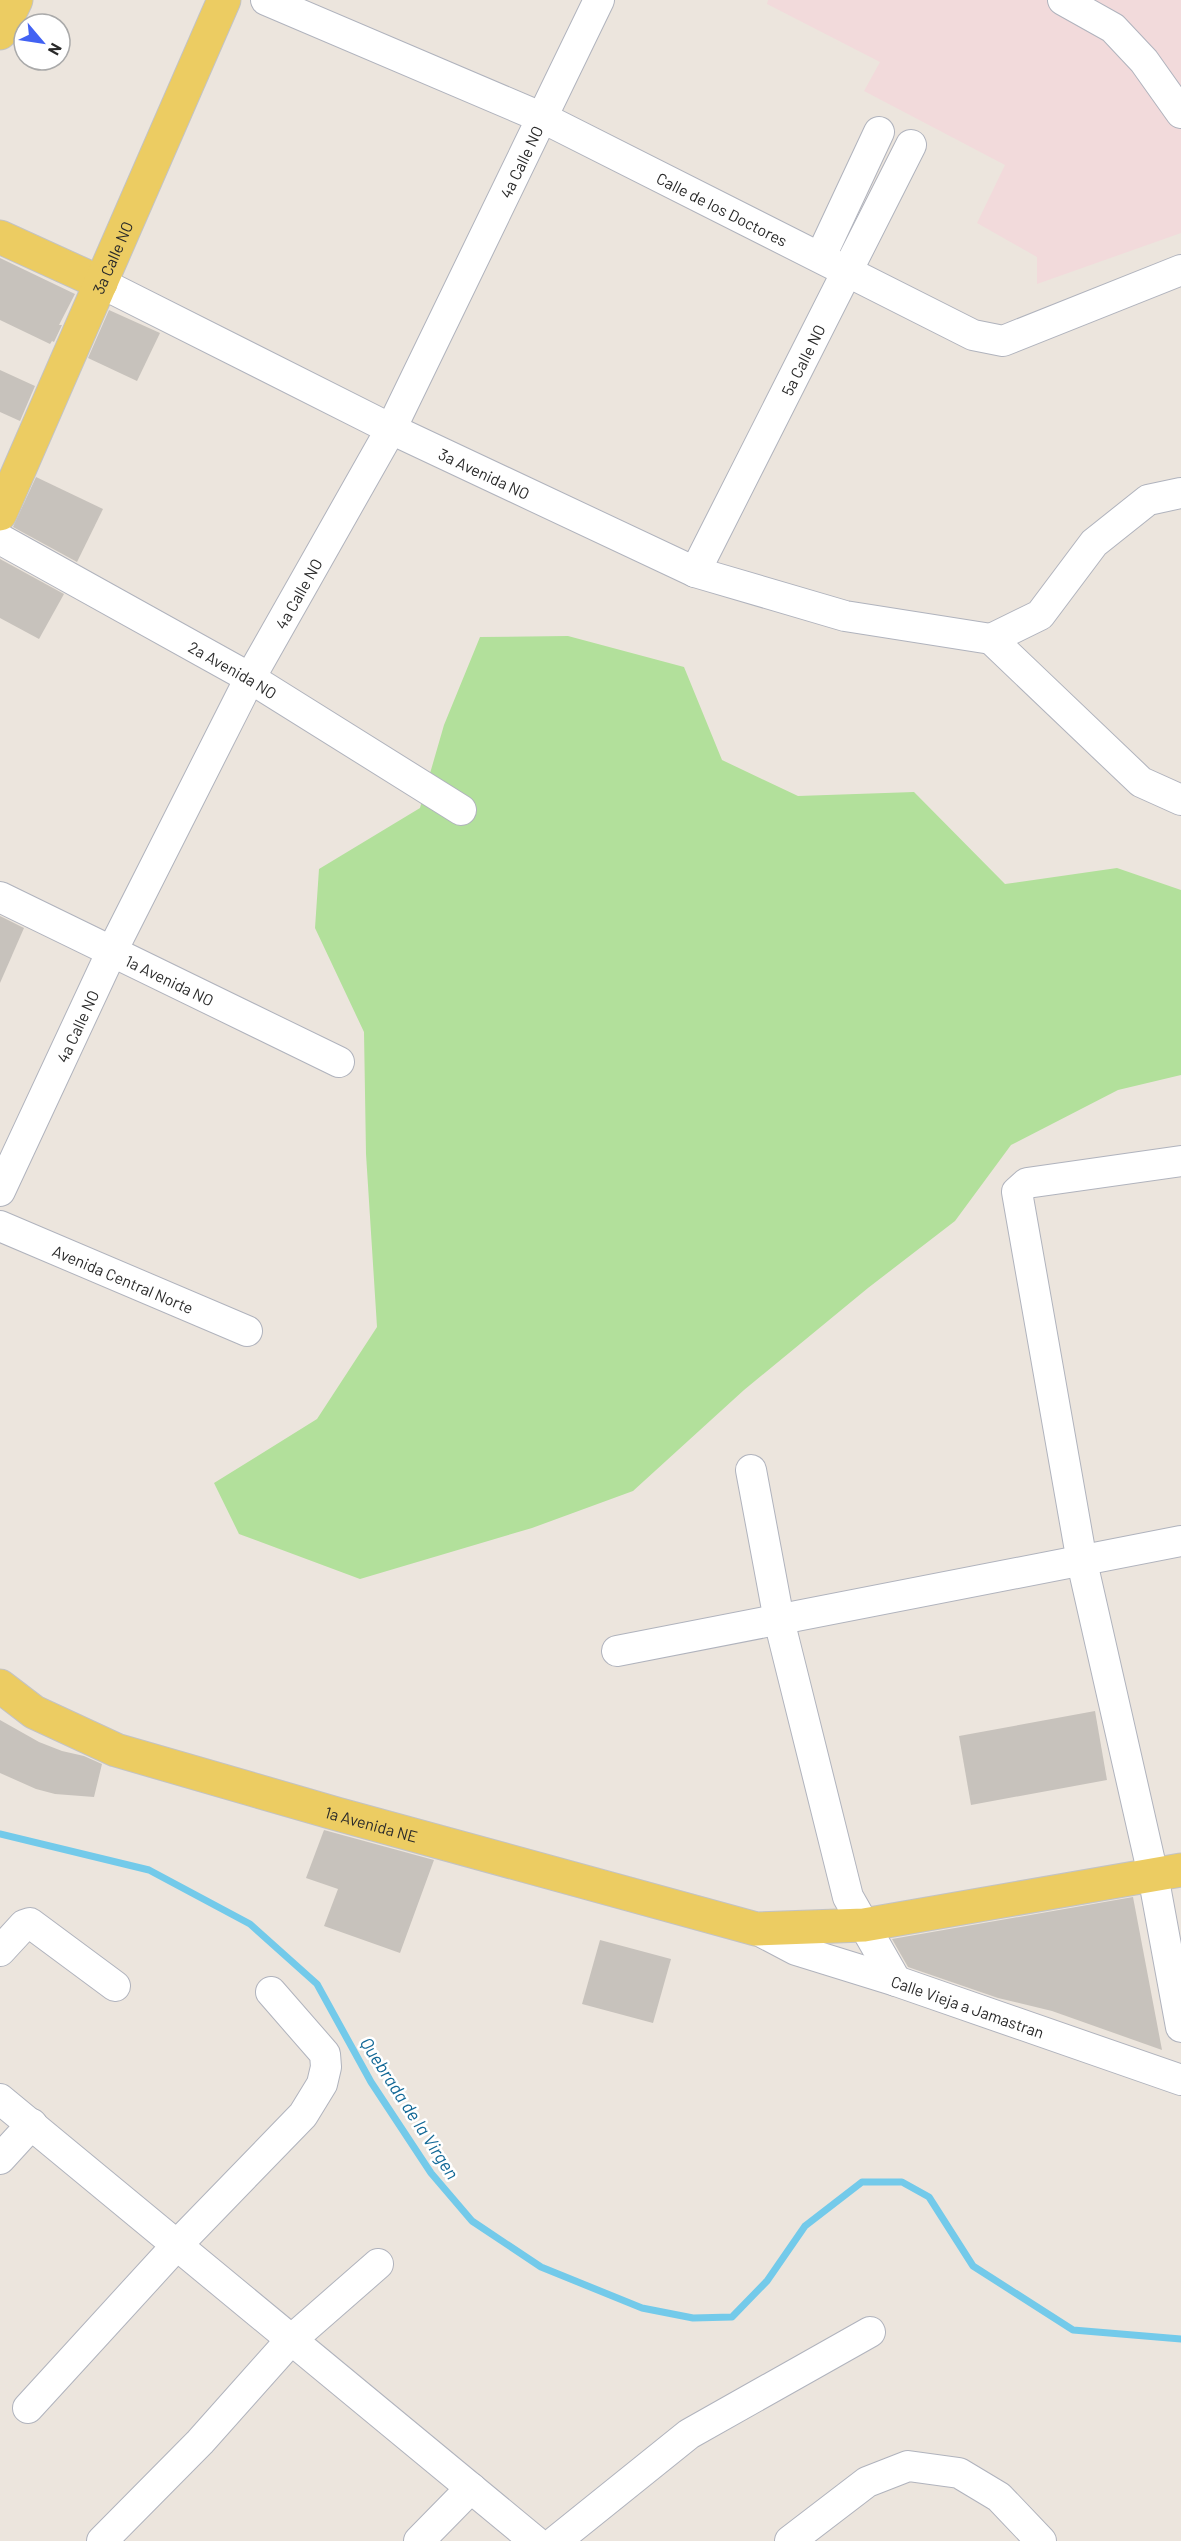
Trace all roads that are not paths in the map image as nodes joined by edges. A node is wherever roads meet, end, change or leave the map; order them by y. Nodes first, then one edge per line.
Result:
1 (16, 0) edge
2 (224, 0) edge
3 (266, 0) edge
4 (599, 0) edge
5 (1063, 0) edge
6 (0, 33) edge
7 (1181, 113) edge
8 (543, 118) junction
9 (879, 132) dead end
10 (911, 145) dead end
11 (0, 237) edge
12 (821, 256) junction
13 (848, 270) junction
14 (1181, 270) edge
15 (101, 283) junction
16 (391, 429) junction
17 (1181, 493) edge
18 (0, 514) edge
19 (0, 539) edge
20 (695, 572) junction
21 (992, 639) junction
22 (250, 678) junction
23 (1181, 800) edge
24 (461, 810) dead end
25 (0, 897) edge
26 (111, 953) junction
27 (339, 1062) dead end
28 (1181, 1161) edge
29 (0, 1191) edge
30 (0, 1226) edge
31 (246, 1330) dead end
32 (751, 1470) dead end
33 (1181, 1541) edge
34 (1082, 1562) junction
35 (779, 1620) junction
36 (616, 1651) dead end
37 (0, 1672) edge
38 (0, 1686) edge
39 (34, 1712) junction
40 (1167, 1872) edge
41 (864, 1925) junction
42 (756, 1929) junction
43 (0, 1951) edge
44 (896, 1981) junction
45 (115, 1986) dead end
46 (271, 1992) dead end
47 (1181, 2027) edge
48 (1181, 2080) edge
49 (0, 2099) edge
50 (32, 2124) junction
51 (0, 2159) edge
52 (177, 2245) junction
53 (378, 2265) dead end
54 (870, 2332) dead end
55 (290, 2341) junction
56 (28, 2409) dead end
57 (471, 2488) junction
58 (102, 2541) edge
59 (419, 2541) edge
60 (536, 2541) edge
61 (556, 2541) edge
62 (790, 2541) edge
63 (1041, 2541) edge

1 - 6 main road
2 - 15 main road, 3a Calle NO
3 - 8 street, Calle de los Doctores
4 - 8 street, 4a Calle NO
5 - 7 street
8 - 12 street, Calle de los Doctores
8 - 16 street, 4a Calle NO
9 - 12 street
10 - 13 street, 5a Calle NO
11 - 15 main road, 3a Avenida NO
12 - 13 street, Calle de los Doctores
13 - 14 street, Calle de los Doctores
13 - 20 street, 5a Calle NO
15 - 16 street, 3a Avenida NO
15 - 18 main road, 3a Calle NO
16 - 20 street, 3a Avenida NO
16 - 22 street, 4a Calle NO
17 - 21 street
19 - 22 street, 2a Avenida NO
20 - 21 street, 3a Avenida NO
21 - 23 street
22 - 24 street, 2a Avenida NO
22 - 26 street, 4a Calle NO
25 - 26 street, 1a Avenida NO
26 - 27 street, 1a Avenida NO
26 - 29 street, 4a Calle NO
28 - 34 street
30 - 31 street, Avenida Central Norte
32 - 35 street
33 - 34 street
34 - 35 street
34 - 40 street
35 - 36 street
35 - 41 street
37 - 39 street
38 - 39 main road, 1a Avenida NE
39 - 42 main road, 1a Avenida NE
40 - 41 main road, 1a Avenida NE
40 - 47 street
41 - 42 main road, 1a Avenida NE
41 - 44 street
42 - 44 street, Calle Vieja a Jamastran
43 - 45 street
44 - 48 street, Calle Vieja a Jamastran
46 - 52 street
49 - 50 street
50 - 51 street
50 - 52 street
52 - 55 street
52 - 56 street
53 - 55 street
54 - 61 street
55 - 57 street
55 - 58 street
57 - 59 street
57 - 60 street
62 - 63 street

